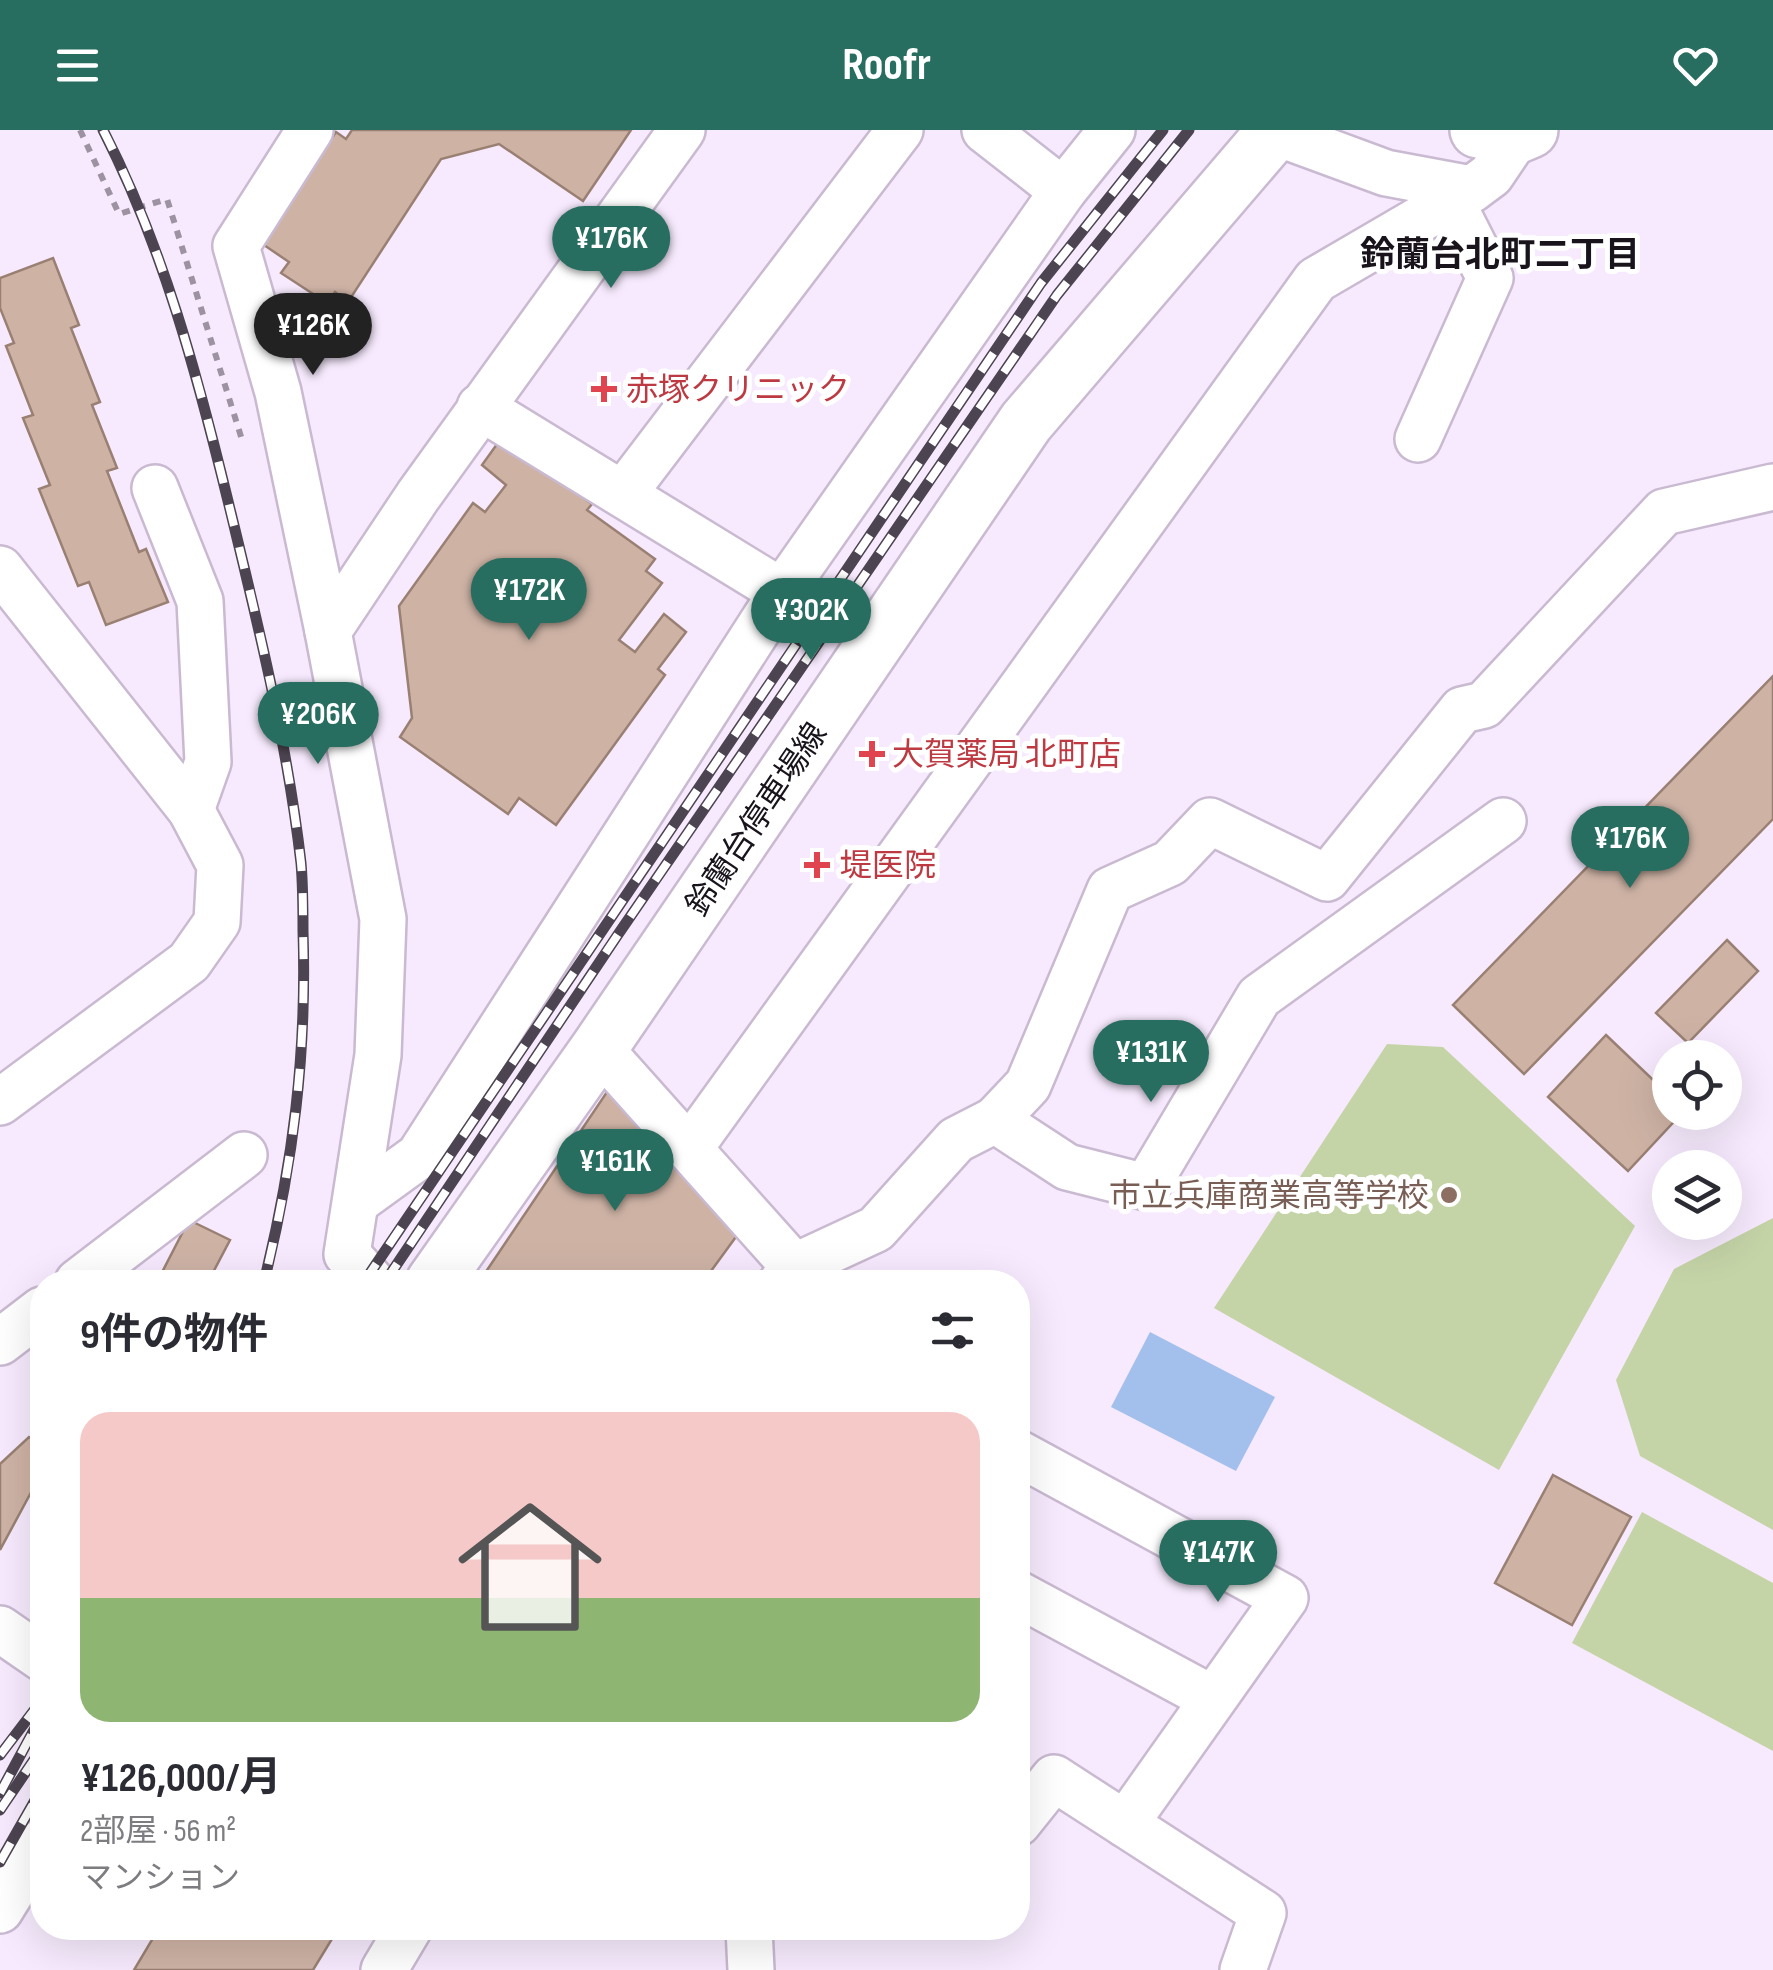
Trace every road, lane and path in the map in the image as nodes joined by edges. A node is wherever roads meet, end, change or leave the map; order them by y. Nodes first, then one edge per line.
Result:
1 (80, 130) edge
2 (310, 130) edge
3 (682, 130) edge
4 (900, 130) edge
5 (984, 130) edge
6 (1112, 130) edge
7 (1272, 131) edge
8 (1508, 132) edge
9 (1062, 191) junction
10 (1462, 195) junction
11 (480, 408) junction
12 (1418, 439) dead end
13 (245, 447) dead end
14 (155, 488) dead end
15 (1773, 488) edge
16 (622, 494) junction
17 (0, 569) edge
18 (782, 592) junction
19 (328, 631) junction
20 (191, 810) junction
21 (1502, 822) dead end
22 (599, 1048) junction
23 (0, 1102) edge
24 (995, 1120) junction
25 (688, 1149) junction
26 (244, 1155) dead end
27 (357, 1201) junction
28 (94, 1270) edge
29 (361, 1270) edge
30 (442, 1270) edge
31 (789, 1270) edge
32 (807, 1270) edge
33 (30, 1319) edge
34 (0, 1342) edge
35 (1030, 1460) edge
36 (1030, 1600) edge
37 (0, 1629) edge
38 (30, 1650) edge
39 (1214, 1700) junction
40 (1030, 1807) edge
41 (1125, 1824) junction
42 (30, 1861) edge
43 (0, 1910) edge
44 (402, 1940) edge
45 (750, 1940) edge
46 (384, 1970) edge
47 (751, 1970) edge
48 (1243, 1970) edge

1 - 13 path
2 - 19 street
3 - 11 street
4 - 16 street
5 - 9 street
6 - 9 street
7 - 10 street
7 - 22 main road, 鈴蘭台停車場線
8 - 10 street
9 - 18 street
10 - 12 street
10 - 25 street
11 - 16 street
11 - 19 street
14 - 20 street
15 - 24 street
16 - 18 street
17 - 20 street
18 - 27 street
19 - 27 street
20 - 23 street
21 - 24 street
22 - 25 street
22 - 30 main road, 鈴蘭台停車場線
24 - 32 street
25 - 31 street
26 - 28 street
27 - 29 street
33 - 34 street
35 - 39 street
36 - 39 street
37 - 38 street
39 - 41 street
40 - 41 street
41 - 48 street
42 - 43 street
44 - 46 street
45 - 47 street

